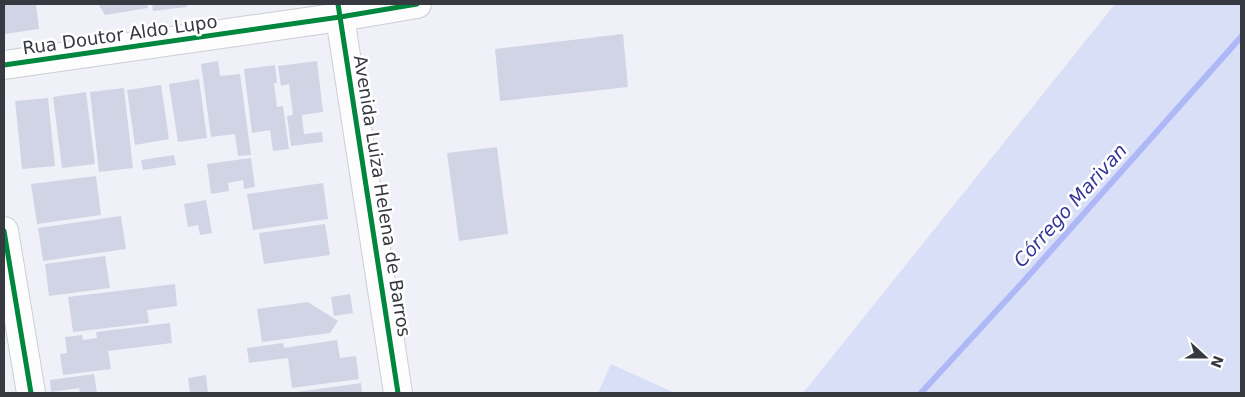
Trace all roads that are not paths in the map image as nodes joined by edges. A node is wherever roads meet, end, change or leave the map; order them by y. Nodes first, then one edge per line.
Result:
1 (417, 4) edge
2 (339, 11) edge
3 (4, 65) edge
4 (4, 232) edge
5 (31, 393) edge
6 (398, 393) edge

1 - 2 street, Rua Doutor Aldo Lupo
2 - 3 street, Rua Doutor Aldo Lupo
2 - 6 street, Avenida Luiza Helena de Barros
4 - 5 street

